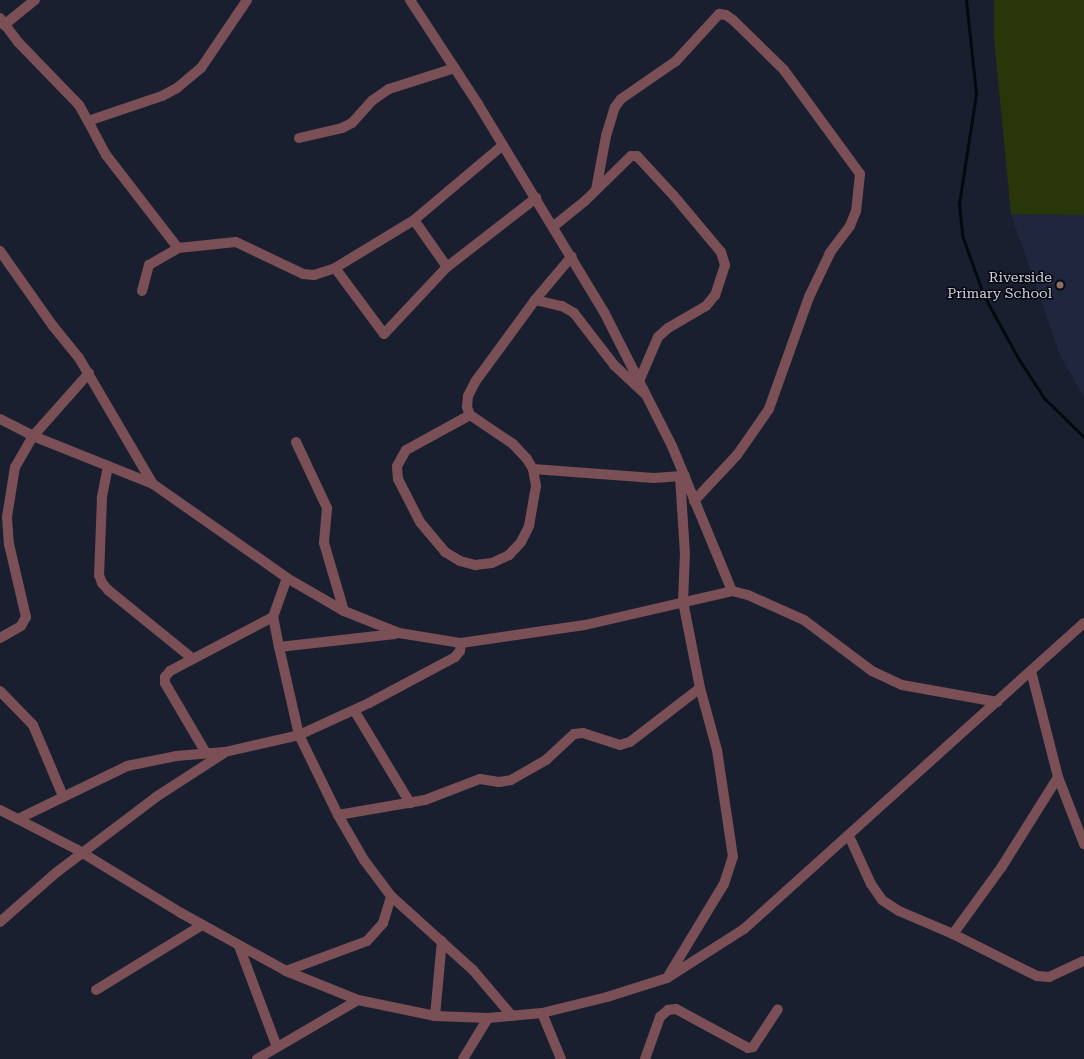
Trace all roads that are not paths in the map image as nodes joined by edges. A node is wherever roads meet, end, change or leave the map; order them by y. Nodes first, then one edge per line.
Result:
1 (35, 0) edge
2 (247, 0) edge
3 (410, 0) edge
4 (2, 22) edge
5 (455, 68) junction
6 (88, 121) junction
7 (298, 138) dead end
8 (503, 145) junction
9 (596, 190) junction
10 (536, 198) junction
11 (414, 220) junction
12 (554, 226) junction
13 (178, 248) junction
14 (0, 251) edge
15 (572, 256) junction
16 (447, 267) junction
17 (335, 268) junction
18 (142, 291) dead end
19 (535, 300) junction
20 (89, 373) junction
21 (640, 379) junction
22 (649, 396) junction
23 (470, 415) junction
24 (0, 419) edge
25 (33, 436) junction
26 (296, 442) dead end
27 (108, 466) junction
28 (533, 469) junction
29 (682, 476) junction
30 (153, 484) junction
31 (694, 501) junction
32 (287, 578) junction
33 (732, 591) junction
34 (684, 601) junction
35 (344, 611) junction
36 (273, 617) junction
37 (1084, 623) edge
38 (399, 633) junction
39 (0, 638) edge
40 (461, 643) junction
41 (279, 647) junction
42 (193, 659) junction
43 (1030, 671) junction
44 (700, 688) junction
45 (0, 691) edge
46 (997, 702) junction
47 (354, 710) junction
48 (299, 735) junction
49 (226, 752) junction
50 (206, 753) junction
51 (1058, 777) junction
52 (63, 796) junction
53 (410, 803) junction
54 (0, 810) edge
55 (338, 815) junction
56 (18, 819) junction
57 (849, 836) junction
58 (1084, 844) edge
59 (83, 853) junction
60 (391, 896) junction
61 (0, 922) edge
62 (202, 925) junction
63 (953, 934) junction
64 (442, 941) junction
65 (240, 946) junction
66 (1084, 961) edge
67 (286, 971) junction
68 (667, 978) junction
69 (96, 990) dead end
70 (358, 1000) junction
71 (778, 1008) dead end
72 (542, 1013) junction
73 (435, 1016) junction
74 (512, 1016) junction
75 (488, 1018) junction
76 (277, 1047) junction
77 (257, 1059) edge
78 (463, 1059) edge
79 (562, 1059) edge
80 (645, 1059) edge

1 - 4 street
2 - 6 street
3 - 5 street
4 - 6 street
5 - 7 street
5 - 8 street
6 - 13 street
8 - 10 street
8 - 11 street
9 - 12 street
9 - 21 street
9 - 31 street
10 - 12 street
10 - 16 street
11 - 16 street
11 - 17 street
12 - 15 street
13 - 17 street
13 - 18 street
14 - 20 street
15 - 19 street
15 - 21 street
16 - 17 street
19 - 22 street
19 - 23 street
20 - 25 street
20 - 30 street
21 - 22 street
22 - 29 street
23 - 28 street
23 - 28 street
24 - 25 street
25 - 27 street
25 - 39 street
26 - 35 street
27 - 30 street
27 - 42 street
28 - 29 street
29 - 31 street
29 - 34 street
30 - 32 street
31 - 33 street
32 - 35 street
32 - 36 street
33 - 34 street
33 - 46 street
34 - 40 street
34 - 44 street
35 - 38 street
36 - 41 street
36 - 42 street
37 - 43 street
38 - 40 street
38 - 41 street
40 - 47 street
41 - 48 street
42 - 50 street
43 - 46 street
43 - 51 street
44 - 53 street
44 - 68 street
45 - 52 street
46 - 57 street
47 - 48 street
47 - 53 street
48 - 49 street
48 - 55 street
49 - 50 street
49 - 59 street
50 - 52 street
51 - 58 street
51 - 63 street
52 - 56 street
53 - 55 street
54 - 56 street
55 - 60 street
56 - 59 street
57 - 63 street
57 - 68 street
59 - 61 street
59 - 62 street
60 - 64 street
60 - 67 street
62 - 65 street
62 - 69 street
63 - 66 street
64 - 73 street
64 - 74 street
65 - 67 street
65 - 76 street
67 - 70 street
68 - 72 street
70 - 73 street
70 - 76 street
71 - 80 street
72 - 74 street
72 - 79 street
73 - 75 street
74 - 75 street
75 - 78 street
76 - 77 street

